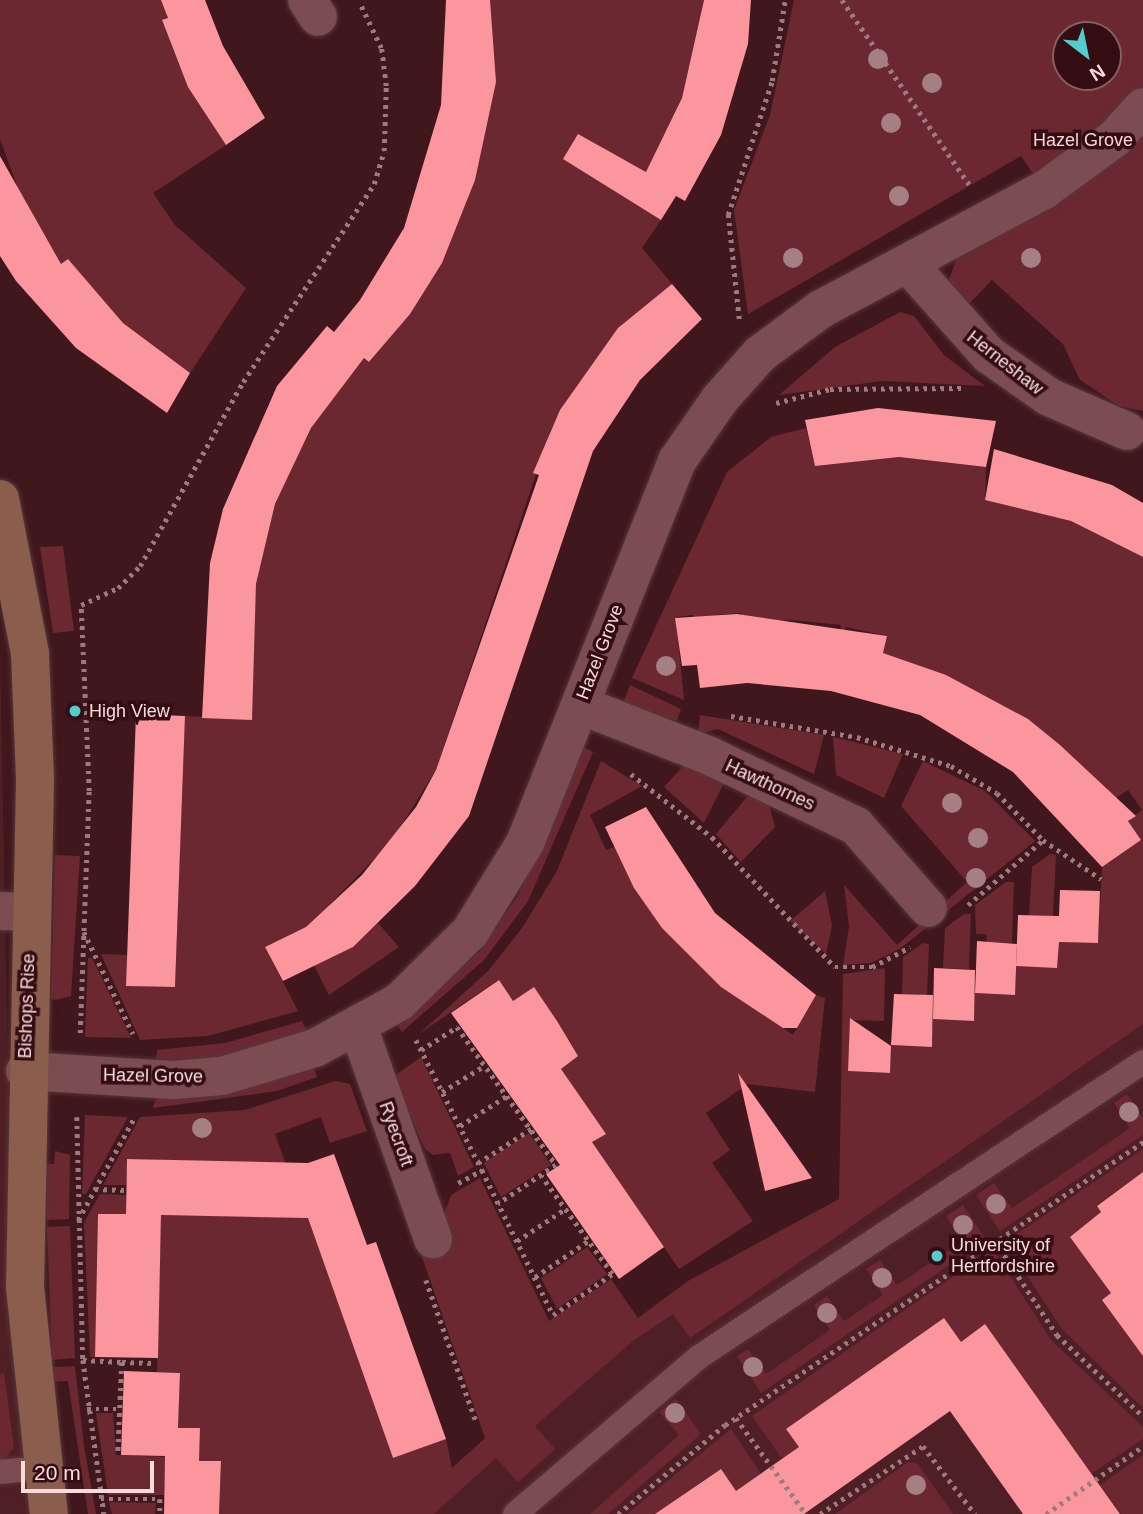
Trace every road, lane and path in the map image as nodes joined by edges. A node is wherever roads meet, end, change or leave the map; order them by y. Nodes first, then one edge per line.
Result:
1 (358, 0) edge
2 (785, 0) edge
3 (842, 0) edge
4 (1143, 107) edge
5 (992, 218) junction
6 (907, 263) junction
7 (740, 326) dead end
8 (1019, 377) junction
9 (775, 391) dead end
10 (734, 409) junction
11 (1127, 431) dead end
12 (0, 499) edge
13 (580, 705) junction
14 (719, 714) dead end
15 (625, 770) dead end
16 (1043, 840) junction
17 (1101, 879) dead end
18 (15, 911) edge
19 (938, 919) junction
20 (83, 931) junction
21 (359, 1029) junction
22 (92, 1041) dead end
23 (126, 1043) dead end
24 (422, 1050) dead end
25 (1143, 1062) edge
26 (484, 1066) junction
27 (25, 1071) junction
28 (442, 1092) dead end
29 (508, 1095) junction
30 (90, 1111) dead end
31 (130, 1114) dead end
32 (460, 1126) dead end
33 (531, 1129) junction
34 (1143, 1142) edge
35 (478, 1163) dead end
36 (541, 1176) junction
37 (95, 1189) junction
38 (126, 1190) dead end
39 (498, 1204) junction
40 (565, 1209) junction
41 (77, 1221) junction
42 (426, 1239) junction
43 (517, 1241) junction
44 (588, 1241) junction
45 (995, 1241) junction
46 (535, 1277) junction
47 (12, 1288) edge
48 (82, 1360) junction
49 (122, 1362) junction
50 (153, 1363) dead end
51 (87, 1409) junction
52 (118, 1409) junction
53 (1143, 1416) edge
54 (736, 1418) junction
55 (477, 1421) dead end
56 (1143, 1446) edge
57 (118, 1452) dead end
58 (41, 1468) junction
59 (0, 1472) edge
60 (101, 1499) junction
61 (50, 1514) edge
62 (104, 1514) edge
63 (160, 1514) edge
64 (515, 1514) edge
65 (618, 1514) edge
66 (806, 1514) edge
67 (820, 1514) edge
68 (975, 1514) edge
69 (1046, 1514) edge

1 - 20 path
2 - 7 path
3 - 5 path
4 - 5 street, Hazel Grove
5 - 6 street, Hazel Grove
6 - 8 street, Herneshaw
6 - 10 street, Hazel Grove
8 - 10 path
8 - 11 street, Herneshaw
9 - 10 path
10 - 13 street, Hazel Grove
12 - 18 street, Bishops Rise
13 - 19 street, Hawthornes
13 - 21 street, Hazel Grove
14 - 16 path
15 - 19 path
16 - 17 path
16 - 19 path
18 - 27 street, Bishops Rise
20 - 22 path
20 - 23 path
21 - 27 street, Hazel Grove
21 - 42 street, Ryecroft
24 - 26 path
25 - 64 lane
26 - 28 path
26 - 29 path
27 - 47 street, Bishops Rise
29 - 32 path
29 - 33 path
30 - 41 path
31 - 37 path
33 - 35 path
33 - 36 path
34 - 45 path
36 - 39 path
36 - 40 path
37 - 38 path
37 - 41 path
39 - 42 path
39 - 43 path
40 - 43 path
40 - 44 path
41 - 48 path
42 - 55 path
43 - 46 path
44 - 46 path
44 - 46 path
45 - 53 path
45 - 54 path
47 - 58 street, Bishops Rise
48 - 49 path
48 - 51 path
49 - 50 path
49 - 52 path
51 - 52 path
51 - 60 path
52 - 57 path
54 - 65 path
54 - 66 path
56 - 69 path
58 - 59 lane
58 - 61 street, Bishops Rise
60 - 62 path
60 - 63 path
67 - 68 path

